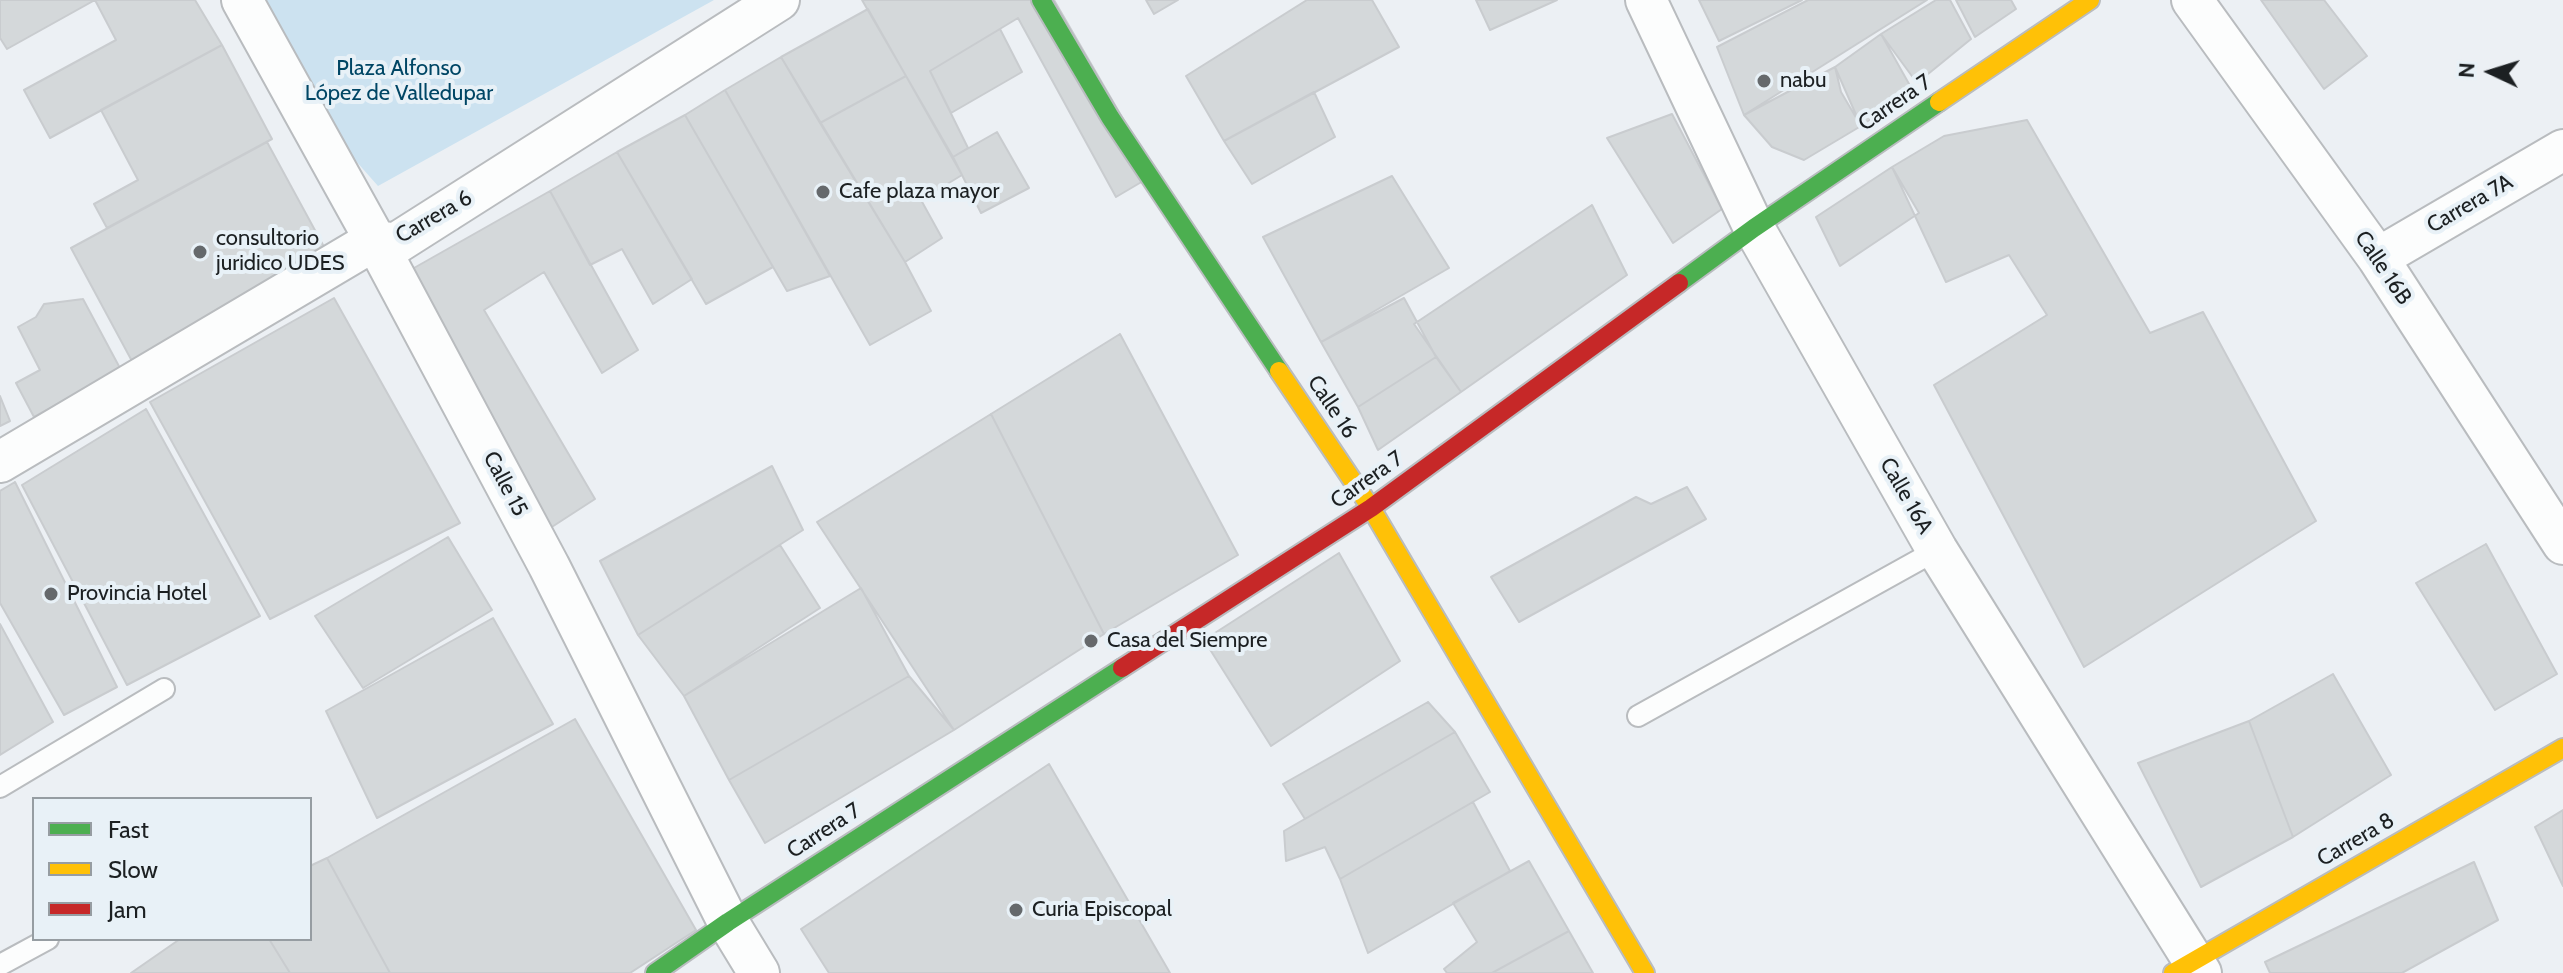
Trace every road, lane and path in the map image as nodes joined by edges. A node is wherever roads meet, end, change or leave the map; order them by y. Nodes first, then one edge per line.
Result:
1 (242, 0) edge
2 (779, 0) edge
3 (1041, 0) edge
4 (1646, 0) edge
5 (2090, 0) edge
6 (2192, 0) edge
7 (2563, 150) edge
8 (1754, 228) junction
9 (375, 240) junction
10 (2378, 258) junction
11 (0, 462) edge
12 (1371, 508) junction
13 (2563, 544) edge
14 (1937, 550) junction
15 (164, 689) dead end
16 (1638, 716) dead end
17 (2563, 748) edge
18 (0, 787) edge
19 (728, 922) junction
20 (44, 941) edge
21 (0, 965) edge
22 (2190, 969) edge
23 (655, 973) edge
24 (759, 973) edge
25 (1645, 973) edge

1 - 9 street, Calle 15
2 - 9 street, Carrera 6
3 - 12 street, Calle 16
4 - 8 street, Calle 16A
5 - 8 street, Carrera 7
6 - 10 street, Calle 16B
7 - 10 street, Carrera 7A
8 - 12 street, Carrera 7
8 - 14 street, Calle 16A
9 - 11 street, Carrera 6
9 - 19 street, Calle 15
10 - 13 street, Calle 16B
12 - 19 street, Carrera 7
12 - 25 street, Calle 16
14 - 16 lane
14 - 22 street, Calle 16A
15 - 18 lane
17 - 22 street, Carrera 8
19 - 23 street, Carrera 7
19 - 24 street, Calle 15
20 - 21 lane

